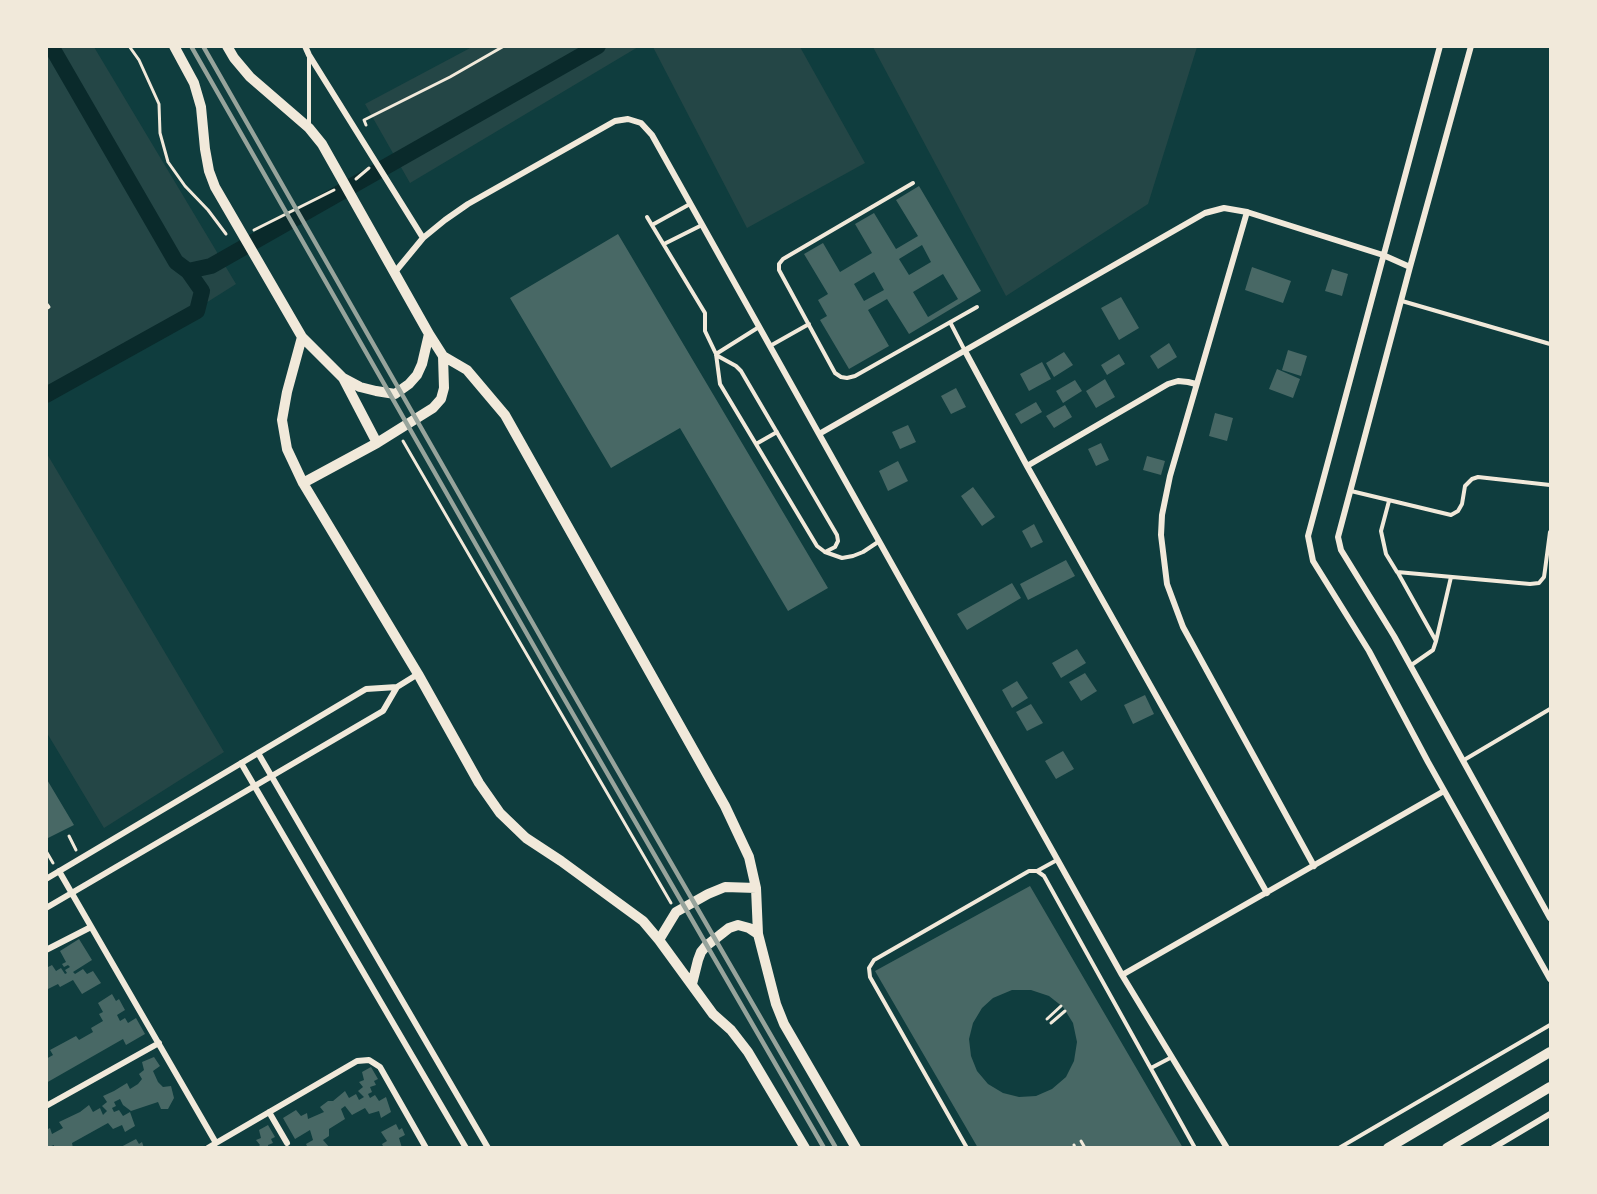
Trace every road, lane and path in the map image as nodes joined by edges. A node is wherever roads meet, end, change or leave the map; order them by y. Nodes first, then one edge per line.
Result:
1 (129, 46) edge
2 (174, 46) edge
3 (227, 46) edge
4 (305, 46) edge
5 (504, 46) edge
6 (1440, 46) edge
7 (1470, 46) edge
8 (309, 55) junction
9 (309, 128) junction
10 (368, 130) dead end
11 (372, 167) dead end
12 (355, 180) dead end
13 (913, 183) dead end
14 (336, 189) dead end
15 (690, 204) junction
16 (1247, 212) junction
17 (647, 217) dead end
18 (652, 225) junction
19 (702, 225) junction
20 (249, 232) dead end
21 (423, 238) junction
22 (231, 240) dead end
23 (664, 244) junction
24 (1383, 255) junction
25 (1410, 267) junction
26 (395, 272) junction
27 (1402, 301) junction
28 (46, 303) edge
29 (977, 307) dead end
30 (46, 309) edge
31 (950, 322) junction
32 (809, 324) junction
33 (759, 327) junction
34 (429, 334) junction
35 (302, 337) junction
36 (1551, 344) edge
37 (770, 346) junction
38 (965, 351) junction
39 (716, 354) junction
40 (443, 356) junction
41 (343, 378) junction
42 (1196, 384) junction
43 (398, 431) junction
44 (777, 432) junction
45 (819, 434) junction
46 (377, 443) junction
47 (756, 444) junction
48 (1027, 466) junction
49 (303, 483) junction
50 (1551, 485) edge
51 (1350, 491) junction
52 (1389, 501) junction
53 (1551, 532) edge
54 (878, 542) junction
55 (825, 552) junction
56 (1397, 572) junction
57 (1451, 577) junction
58 (1436, 641) junction
59 (1410, 666) junction
60 (418, 674) junction
61 (397, 687) junction
62 (1551, 709) edge
63 (258, 753) junction
64 (1464, 760) junction
65 (242, 763) junction
66 (272, 776) junction
67 (255, 785) junction
68 (1444, 791) junction
69 (69, 836) dead end
70 (81, 859) junction
71 (1058, 859) junction
72 (1314, 866) junction
73 (59, 871) junction
74 (1037, 871) junction
75 (46, 879) edge
76 (756, 888) junction
77 (72, 893) junction
78 (1267, 893) junction
79 (46, 908) edge
80 (676, 912) junction
81 (1551, 918) edge
82 (91, 927) junction
83 (758, 934) junction
84 (659, 940) junction
85 (46, 950) edge
86 (1122, 975) junction
87 (1551, 979) edge
88 (692, 984) junction
89 (1061, 1006) dead end
90 (1065, 1011) dead end
91 (1047, 1019) dead end
92 (1051, 1023) dead end
93 (1551, 1025) edge
94 (159, 1043) junction
95 (1551, 1052) edge
96 (1172, 1057) junction
97 (1151, 1068) junction
98 (1551, 1087) edge
99 (46, 1106) edge
100 (269, 1112) junction
101 (1551, 1114) edge
102 (1081, 1141) dead end
103 (216, 1143) junction
104 (287, 1143) dead end
105 (1501, 1145) edge
106 (208, 1148) edge
107 (426, 1148) edge
108 (466, 1148) edge
109 (488, 1148) edge
110 (805, 1148) edge
111 (856, 1148) edge
112 (967, 1148) edge
113 (1085, 1148) edge
114 (1195, 1148) edge
115 (1227, 1148) edge
116 (1339, 1148) edge
117 (1388, 1148) edge
118 (1447, 1148) edge
119 (1492, 1148) edge

1 - 22 path
2 - 35 street
3 - 9 street
4 - 8 street
5 - 10 path
6 - 24 street
7 - 25 street
8 - 9 lane
8 - 21 street
9 - 26 street
11 - 12 path
13 - 32 lane
14 - 20 path
15 - 18 lane
15 - 19 street
15 - 21 street
16 - 24 street
16 - 38 street
16 - 42 street
17 - 18 lane
18 - 23 lane
19 - 23 lane
19 - 33 street
21 - 26 street
23 - 39 lane
24 - 25 street
24 - 68 street
25 - 27 street
26 - 34 street
27 - 36 lane
27 - 51 street
28 - 30 path
29 - 31 lane
31 - 32 lane
31 - 38 lane
32 - 37 lane
33 - 37 street
33 - 39 lane
34 - 40 street
34 - 41 street
35 - 41 street
35 - 49 street
37 - 45 street
38 - 45 street
38 - 48 street
39 - 44 lane
39 - 47 lane
40 - 43 street
40 - 76 street
41 - 46 street
42 - 48 street
42 - 72 street
43 - 46 street
43 - 80 path
44 - 47 lane
44 - 55 lane
45 - 54 street
46 - 49 street
47 - 55 lane
48 - 78 street
49 - 60 street
50 - 52 lane
51 - 52 lane
51 - 59 street
52 - 56 lane
53 - 57 lane
54 - 55 lane
54 - 71 street
56 - 57 lane
56 - 58 lane
57 - 58 lane
58 - 59 lane
59 - 64 street
60 - 61 street
60 - 84 street
61 - 63 street
61 - 66 street
62 - 64 lane
63 - 65 street
63 - 66 street
64 - 81 street
65 - 67 street
65 - 70 street
66 - 67 street
66 - 109 street
67 - 77 street
67 - 108 street
68 - 72 street
68 - 87 street
69 - 70 path
70 - 73 street
71 - 74 lane
71 - 86 street
72 - 78 street
73 - 75 street
73 - 77 street
74 - 97 lane
74 - 112 lane
76 - 80 street
76 - 83 street
77 - 79 street
77 - 82 street
78 - 86 street
80 - 84 street
82 - 85 street
82 - 94 street
83 - 88 street
83 - 111 street
84 - 88 street
86 - 96 street
88 - 110 street
89 - 91 path
90 - 92 path
93 - 116 lane
94 - 99 street
94 - 103 street
95 - 117 street
96 - 97 lane
96 - 115 street
97 - 114 lane
98 - 118 street
100 - 103 street
100 - 104 street
100 - 107 street
101 - 105 street
102 - 113 path
103 - 106 street
105 - 119 street

